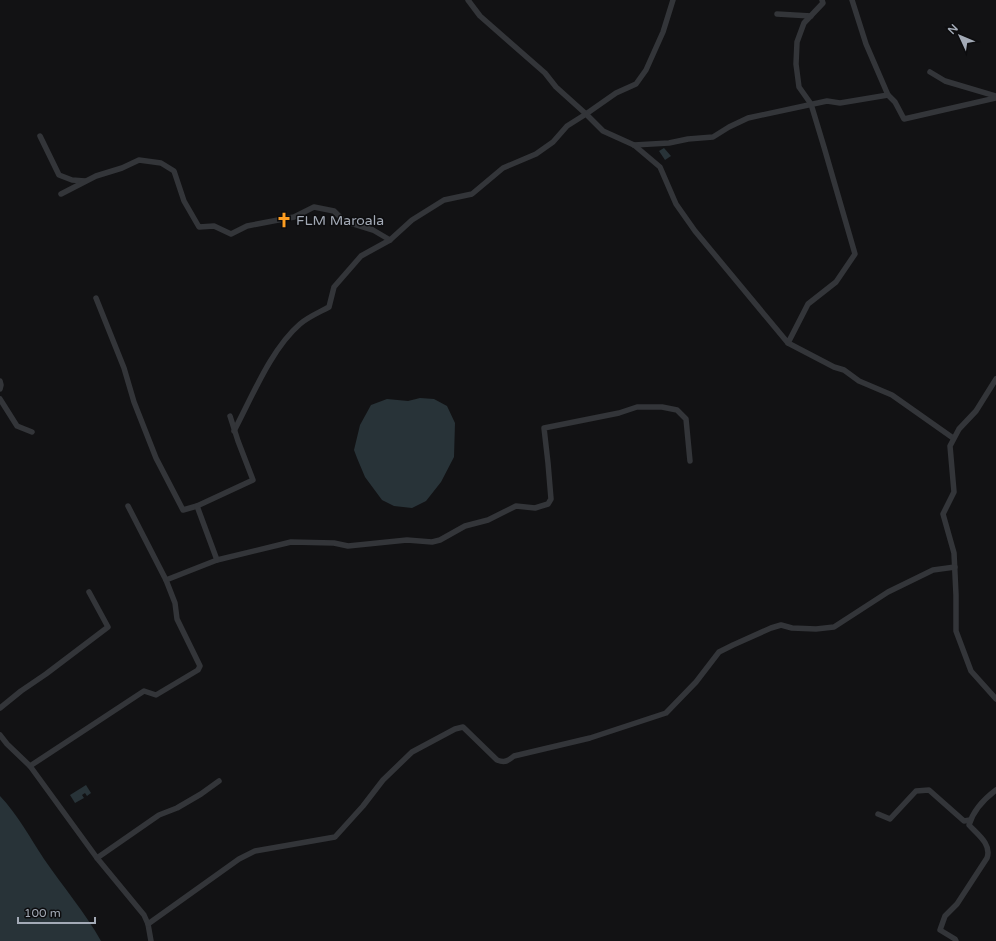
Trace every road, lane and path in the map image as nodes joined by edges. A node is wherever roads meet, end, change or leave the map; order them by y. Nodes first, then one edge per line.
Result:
1 (468, 0) edge
2 (673, 0) edge
3 (822, 0) edge
4 (852, 0) edge
5 (777, 14) dead end
6 (811, 16) junction
7 (930, 72) dead end
8 (888, 95) junction
9 (996, 97) edge
10 (811, 104) junction
11 (586, 114) junction
12 (40, 136) dead end
13 (634, 145) junction
14 (85, 181) junction
15 (61, 194) dead end
16 (390, 240) junction
17 (96, 298) dead end
18 (788, 343) junction
19 (996, 379) edge
20 (0, 381) edge
21 (0, 389) edge
22 (0, 399) edge
23 (230, 416) dead end
24 (234, 431) junction
25 (32, 432) dead end
26 (953, 438) junction
27 (690, 461) dead end
28 (128, 506) dead end
29 (197, 506) junction
30 (217, 560) junction
31 (955, 568) junction
32 (166, 580) junction
33 (90, 592) dead end
34 (996, 699) edge
35 (0, 708) edge
36 (0, 735) edge
37 (30, 766) junction
38 (219, 781) dead end
39 (996, 790) edge
40 (878, 814) dead end
41 (970, 820) junction
42 (97, 858) junction
43 (148, 924) junction
44 (151, 941) edge
45 (956, 941) edge

1 - 11 street
2 - 11 street
3 - 6 street
4 - 8 street
5 - 6 street
6 - 10 street
7 - 9 street
8 - 9 street
8 - 10 street
10 - 13 street
10 - 18 street
11 - 13 street
11 - 16 street
12 - 14 street
13 - 18 street
14 - 15 street
14 - 16 street
16 - 24 street
17 - 29 street
18 - 26 street
19 - 26 street
20 - 21 street
22 - 25 street
23 - 24 street
24 - 29 street
26 - 31 street
27 - 30 street
28 - 32 street
29 - 30 street
30 - 32 street
31 - 34 street
31 - 43 street
32 - 37 street
33 - 35 street
36 - 37 street
37 - 42 street
38 - 42 street
39 - 41 street
40 - 41 street
41 - 45 street
42 - 43 street
43 - 44 street

